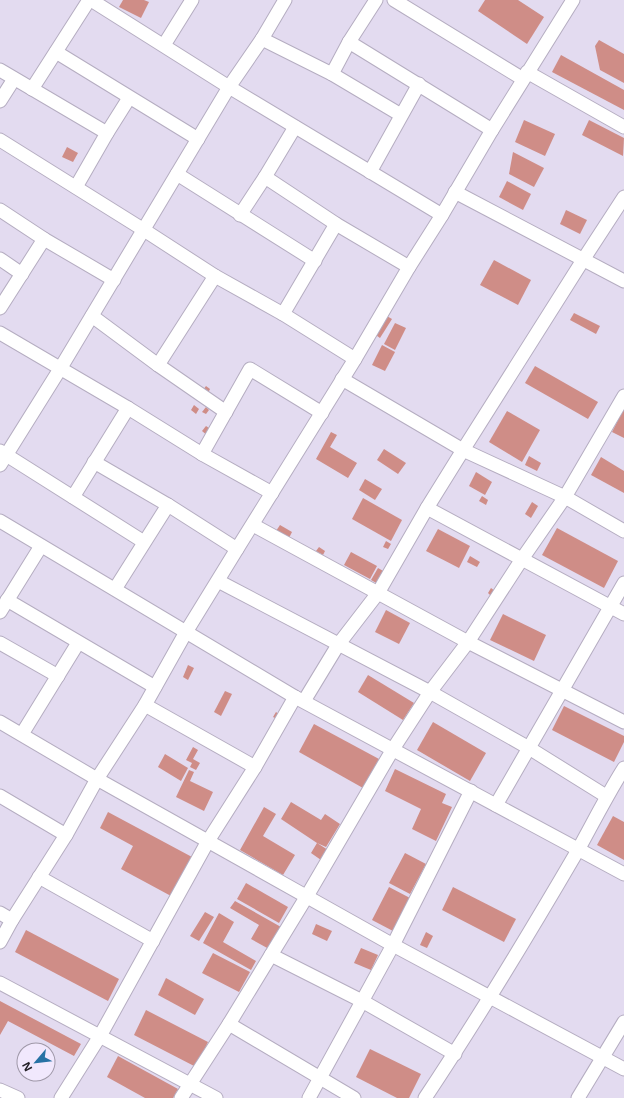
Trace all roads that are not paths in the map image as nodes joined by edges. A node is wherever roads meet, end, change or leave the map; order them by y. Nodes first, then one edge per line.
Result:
1 (90, 0) edge
2 (192, 0) edge
3 (376, 0) edge
4 (394, 0) edge
5 (573, 0) edge
6 (283, 1) edge
7 (262, 39) junction
8 (349, 42) junction
9 (164, 45) junction
10 (56, 52) junction
11 (0, 70) edge
12 (332, 74) junction
13 (525, 76) junction
14 (14, 78) junction
15 (418, 84) junction
16 (229, 87) junction
17 (32, 89) junction
18 (129, 98) junction
19 (0, 101) edge
20 (400, 115) junction
21 (295, 127) junction
22 (624, 128) edge
23 (492, 130) junction
24 (107, 133) junction
25 (198, 139) junction
26 (2, 146) edge
27 (370, 172) junction
28 (177, 174) junction
29 (265, 177) junction
30 (76, 187) junction
31 (455, 192) junction
32 (624, 197) edge
33 (0, 210) edge
34 (240, 215) junction
35 (442, 215) junction
36 (336, 224) junction
37 (144, 230) junction
38 (44, 239) junction
39 (0, 259) edge
40 (583, 260) junction
41 (315, 261) junction
42 (409, 267) junction
43 (22, 274) junction
44 (215, 276) junction
45 (114, 280) junction
46 (624, 280) edge
47 (0, 308) edge
48 (283, 314) junction
49 (92, 316) junction
50 (0, 333) edge
51 (355, 359) junction
52 (158, 365) junction
53 (60, 369) junction
54 (342, 379) junction
55 (624, 396) edge
56 (128, 408) junction
57 (226, 412) junction
58 (322, 413) junction
59 (463, 450) junction
60 (202, 454) junction
61 (2, 457) edge
62 (94, 462) junction
63 (272, 494) junction
64 (73, 496) junction
65 (565, 497) junction
66 (168, 505) junction
67 (427, 508) junction
68 (0, 521) edge
69 (253, 525) junction
70 (624, 531) edge
71 (144, 542) junction
72 (41, 546) junction
73 (237, 549) junction
74 (522, 559) junction
75 (218, 581) junction
76 (624, 583) edge
77 (115, 588) junction
78 (378, 593) junction
79 (7, 600) junction
80 (610, 606) junction
81 (0, 612) edge
82 (624, 614) edge
83 (186, 632) junction
84 (468, 642) junction
85 (0, 643) edge
86 (78, 643) junction
87 (338, 645) junction
88 (58, 676) junction
89 (154, 687) junction
90 (562, 690) junction
91 (430, 692) junction
92 (300, 699) junction
93 (145, 705) junction
94 (0, 722) edge
95 (624, 722) edge
96 (22, 734) junction
97 (529, 748) junction
98 (392, 749) junction
99 (255, 767) junction
100 (624, 768) edge
101 (97, 779) junction
102 (471, 791) junction
103 (0, 796) edge
104 (606, 796) junction
105 (496, 805) junction
106 (66, 835) junction
107 (208, 841) junction
108 (578, 849) junction
109 (624, 874) edge
110 (39, 877) junction
111 (307, 896) junction
112 (0, 913) edge
113 (12, 920) junction
114 (153, 941) junction
115 (0, 942) edge
116 (393, 945) junction
117 (271, 955) junction
118 (0, 983) edge
119 (490, 997) junction
120 (362, 1001) junction
121 (624, 1022) edge
122 (229, 1024) junction
123 (100, 1036) junction
124 (455, 1054) junction
125 (602, 1058) junction
126 (624, 1069) edge
127 (320, 1079) junction
128 (189, 1084) junction
129 (0, 1090) edge
130 (18, 1098) edge
131 (62, 1098) edge
132 (181, 1098) edge
133 (216, 1098) edge
134 (309, 1098) edge
135 (354, 1098) edge
136 (425, 1098) edge
137 (578, 1098) edge

1 - 9 street
1 - 10 street
2 - 9 street
3 - 8 street
4 - 13 street
5 - 13 street
6 - 7 street
7 - 12 street
7 - 16 street
8 - 12 street
8 - 15 street
9 - 16 street
10 - 17 street
10 - 18 street
11 - 14 street
12 - 20 street
13 - 22 street
13 - 23 street
14 - 17 street
14 - 19 street
15 - 20 street
15 - 23 street
16 - 21 street
16 - 25 street
17 - 24 street
18 - 24 street
18 - 25 street
20 - 27 street
21 - 27 street
21 - 29 street
23 - 31 street
24 - 30 street
25 - 28 street
26 - 30 street
27 - 35 street
28 - 34 street
28 - 37 street
29 - 34 street
29 - 36 street
30 - 37 street
31 - 35 street
31 - 40 street
32 - 40 street
33 - 38 street
34 - 41 street
35 - 42 street
36 - 41 street
36 - 42 street
37 - 44 street
37 - 45 street
38 - 43 street
38 - 45 street
39 - 43 street
40 - 46 street
40 - 59 street
41 - 48 street
42 - 51 street
43 - 47 street
44 - 48 street
44 - 52 street
45 - 49 street
48 - 51 street
49 - 52 street
49 - 53 street
50 - 53 street
51 - 54 street
52 - 57 street
53 - 56 street
53 - 61 street
54 - 58 street
54 - 59 street
55 - 65 street
56 - 60 street
56 - 62 street
57 - 58 street
57 - 60 street
58 - 63 street
59 - 65 street
59 - 67 street
60 - 63 street
61 - 64 street
62 - 64 street
62 - 66 street
63 - 69 street
64 - 71 street
65 - 70 street
65 - 74 street
66 - 71 street
66 - 73 street
67 - 74 street
67 - 78 street
68 - 72 street
69 - 73 street
69 - 78 street
71 - 77 street
72 - 77 street
72 - 79 street
73 - 75 street
74 - 80 street
74 - 84 street
75 - 83 street
75 - 87 street
76 - 80 street
77 - 83 street
78 - 84 street
78 - 87 street
79 - 81 street
79 - 86 street
80 - 82 street
80 - 90 street
83 - 89 street
83 - 92 street
84 - 90 street
84 - 91 street
85 - 88 street
86 - 88 street
86 - 89 street
87 - 91 street
87 - 92 street
88 - 96 street
89 - 93 street
90 - 95 street
90 - 97 street
91 - 97 street
91 - 98 street
92 - 98 street
92 - 99 street
93 - 99 street
93 - 101 street
94 - 96 street
96 - 101 street
97 - 104 street
97 - 105 street
98 - 102 street
98 - 111 street
99 - 107 street
100 - 104 street
101 - 106 street
101 - 107 street
102 - 105 street
102 - 116 street
103 - 106 street
104 - 108 street
105 - 108 street
106 - 110 street
107 - 111 street
107 - 114 street
108 - 109 street
108 - 119 street
110 - 113 street
110 - 114 street
111 - 116 street
111 - 117 street
112 - 113 street
113 - 115 street
114 - 123 street
116 - 119 street
116 - 120 street
117 - 120 street
117 - 122 street
118 - 123 street
119 - 124 street
119 - 125 street
120 - 124 street
120 - 127 street
121 - 125 street
122 - 127 street
122 - 128 street
123 - 128 street
123 - 131 street
124 - 136 street
125 - 126 street
125 - 137 street
127 - 134 street
127 - 135 street
128 - 132 street
128 - 133 street
129 - 130 street

